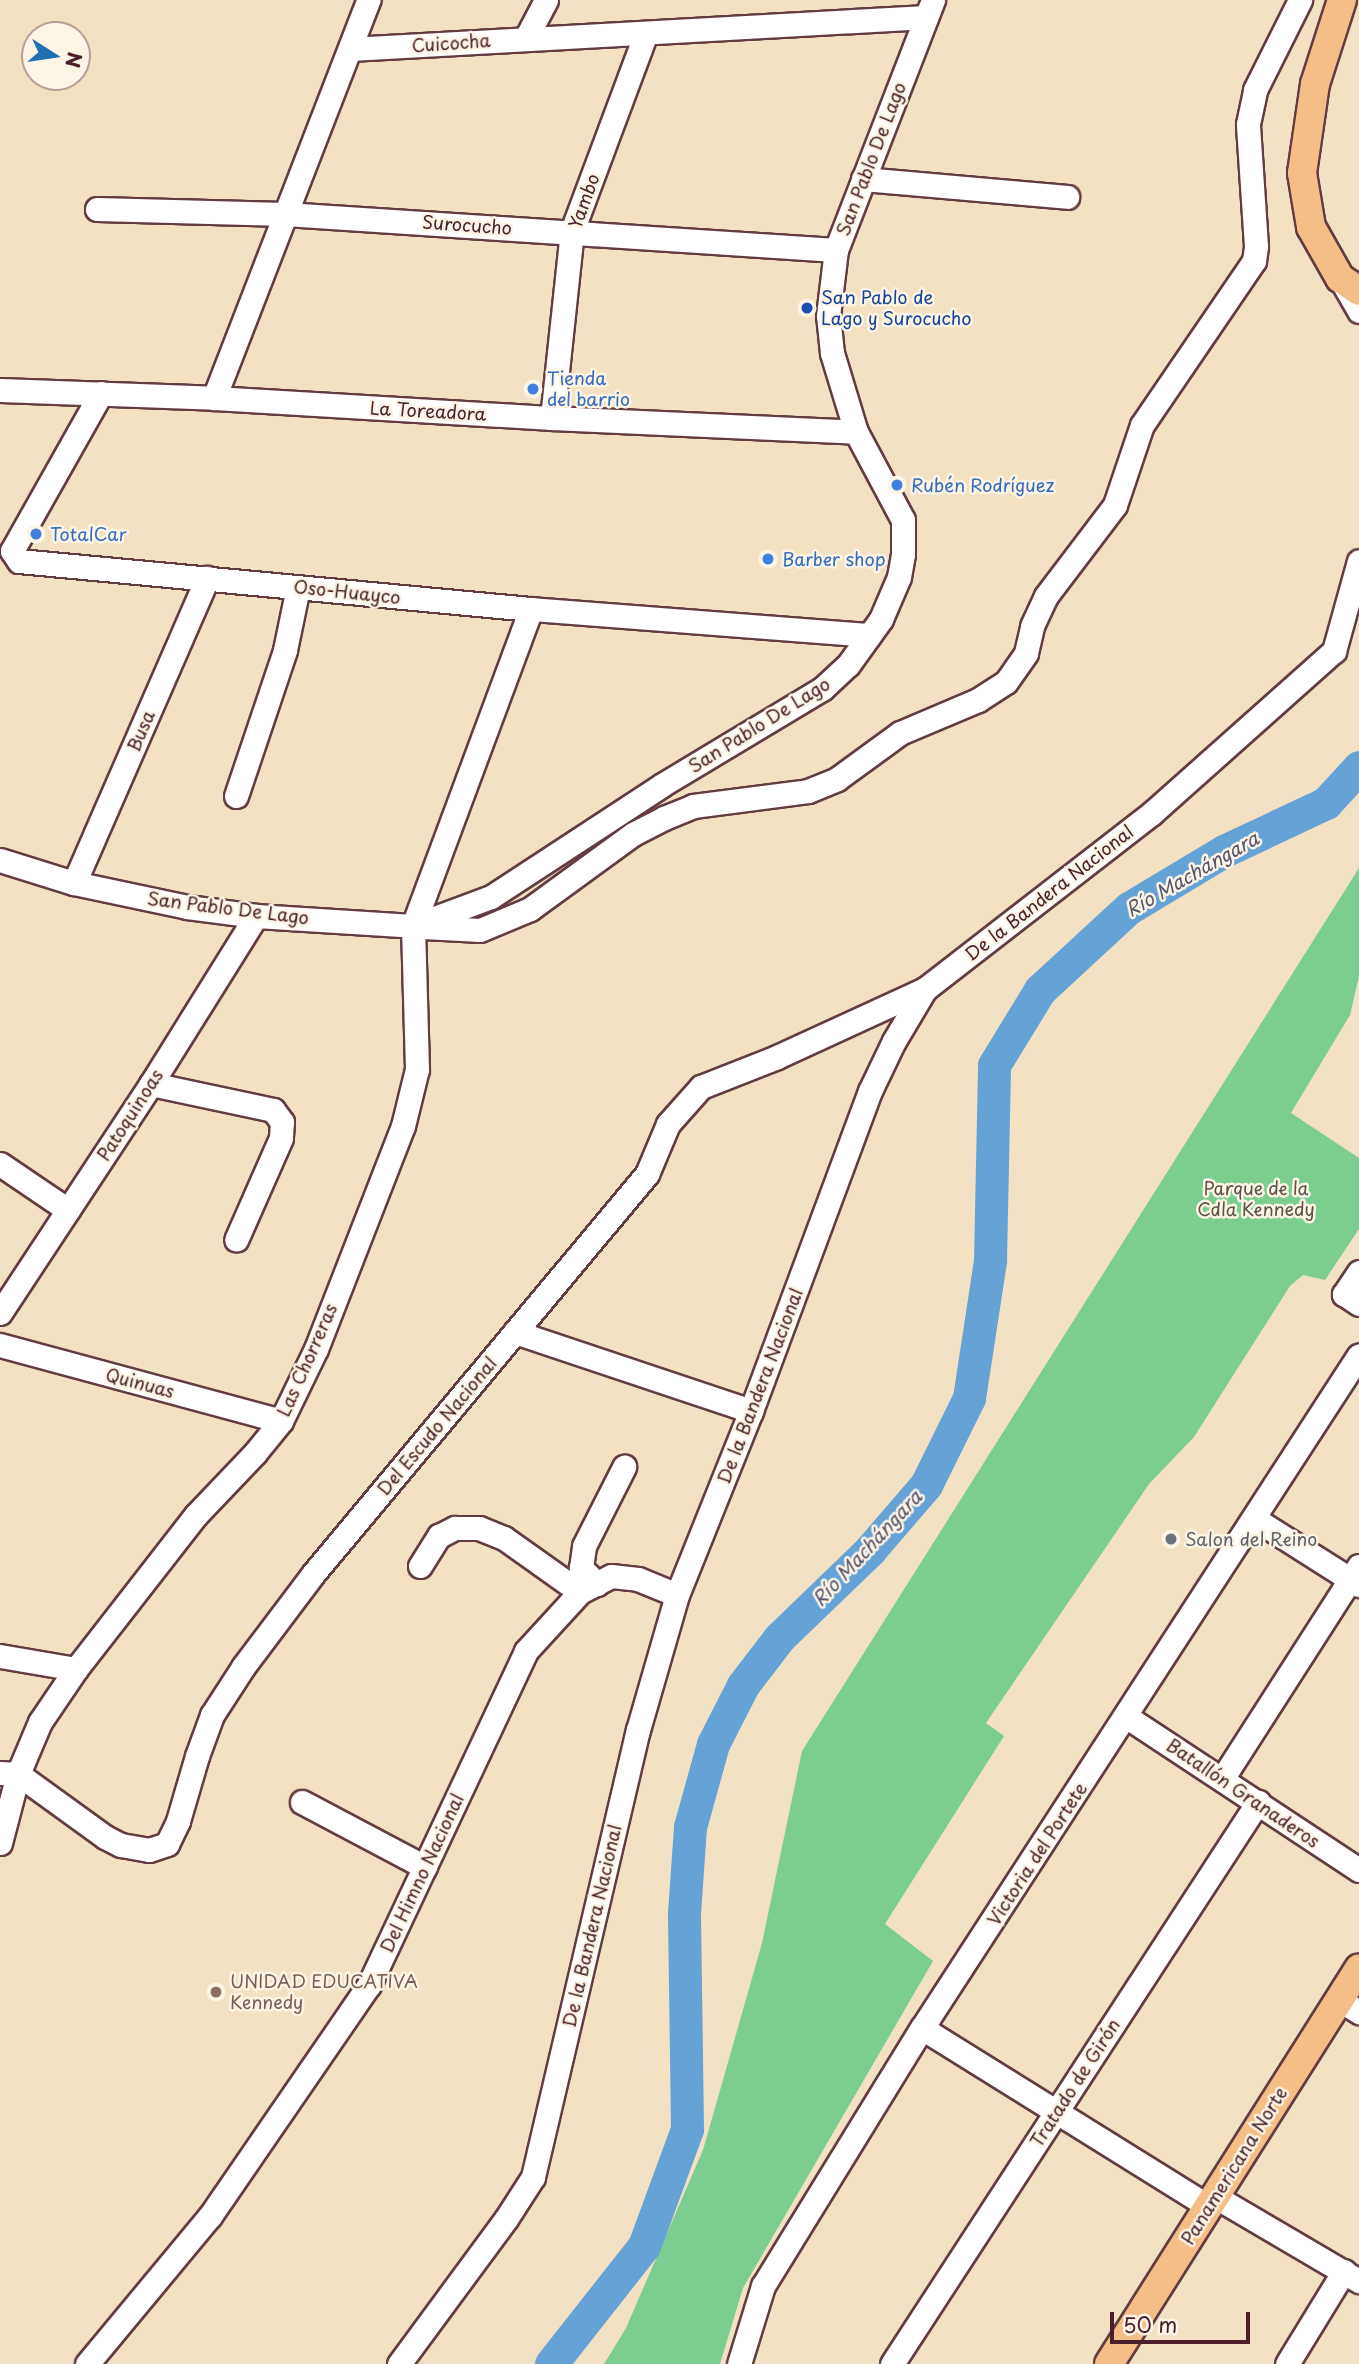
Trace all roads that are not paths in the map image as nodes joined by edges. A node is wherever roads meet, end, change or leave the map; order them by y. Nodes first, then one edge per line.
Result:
1 (368, 0) edge
2 (546, 0) edge
3 (1300, 0) edge
4 (1342, 0) edge
5 (930, 8) edge
6 (646, 33) junction
7 (526, 38) junction
8 (350, 49) junction
9 (863, 179) junction
10 (1067, 197) dead end
11 (97, 209) dead end
12 (285, 214) junction
13 (572, 231) junction
14 (836, 250) junction
15 (1350, 285) edge
16 (1359, 310) edge
17 (0, 390) edge
18 (101, 393) junction
19 (214, 398) junction
20 (552, 418) junction
21 (856, 432) junction
22 (1359, 561) edge
23 (207, 578) junction
24 (298, 587) junction
25 (531, 610) junction
26 (869, 635) junction
27 (236, 796) dead end
28 (0, 860) edge
29 (74, 883) junction
30 (256, 916) junction
31 (413, 926) junction
32 (925, 989) junction
33 (151, 1084) junction
34 (0, 1164) edge
35 (68, 1210) junction
36 (236, 1240) dead end
37 (1359, 1272) edge
38 (1352, 1299) edge
39 (0, 1312) edge
40 (515, 1332) junction
41 (0, 1345) edge
42 (1359, 1355) edge
43 (751, 1411) junction
44 (281, 1421) junction
45 (624, 1466) dead end
46 (1255, 1519) junction
47 (420, 1566) dead end
48 (1356, 1577) edge
49 (589, 1588) junction
50 (677, 1595) junction
51 (0, 1656) edge
52 (76, 1669) junction
53 (1127, 1717) junction
54 (9, 1774) edge
55 (1222, 1779) junction
56 (302, 1802) dead end
57 (1258, 1802) junction
58 (0, 1843) edge
59 (425, 1867) junction
60 (1359, 1870) edge
61 (1359, 1968) edge
62 (1348, 2006) edge
63 (922, 2028) junction
64 (1057, 2111) junction
65 (1211, 2201) junction
66 (1352, 2276) edge
67 (88, 2364) edge
68 (399, 2364) edge
69 (739, 2364) edge
70 (892, 2364) edge
71 (1109, 2364) edge
72 (1287, 2364) edge

1 - 8 street
2 - 7 street
3 - 31 street
4 - 15 main road
5 - 6 street, Cuicocha
5 - 9 street, San Pablo De Lago
6 - 7 street, Cuicocha
6 - 13 street, Yambo
7 - 8 street, Cuicocha
8 - 12 street
9 - 10 street
9 - 14 street, San Pablo De Lago
11 - 12 street, Surocucho
12 - 13 street, Surocucho
12 - 19 street
13 - 14 street, Surocucho
13 - 20 street, Yambo
14 - 21 street, San Pablo De Lago
15 - 16 street
17 - 18 street, La Toreadora
18 - 19 street, La Toreadora
18 - 23 street, Oso-Huayco
19 - 20 street, La Toreadora
20 - 21 street, La Toreadora
21 - 26 street, San Pablo De Lago
22 - 32 street, De la Bandera Nacional
23 - 24 street, Oso-Huayco
23 - 29 street, Busa
24 - 25 street, Oso-Huayco
24 - 27 street
25 - 26 street, Oso-Huayco
25 - 31 street
26 - 31 street, San Pablo De Lago
28 - 29 street, San Pablo De Lago
29 - 30 street, San Pablo De Lago
30 - 31 street, San Pablo De Lago
30 - 33 street, Patoquinoas
31 - 44 street, Las Chorreras
32 - 40 street, Del Escudo Nacional
32 - 43 street, De la Bandera Nacional
33 - 35 street, Patoquinoas
33 - 36 street
34 - 35 street
35 - 39 street, Patoquinoas
37 - 38 street
40 - 43 street
40 - 54 street, Del Escudo Nacional
41 - 44 street, Quinuas
42 - 46 street, Victoria del Portete
43 - 50 street, De la Bandera Nacional
44 - 52 street, Las Chorreras
45 - 49 street
46 - 48 street
46 - 53 street, Victoria del Portete
47 - 49 street
48 - 55 street
49 - 50 street
49 - 59 street, Del Himno Nacional
50 - 68 street, De la Bandera Nacional
51 - 52 street
52 - 54 street, Las Chorreras
53 - 55 street, Batallón Granaderos
53 - 63 street, Victoria del Portete
54 - 58 street, Las Chorreras
55 - 57 street, Batallón Granaderos
56 - 59 street
57 - 60 street, Batallón Granaderos
57 - 64 street, Tratado de Girón
59 - 67 street, Del Himno Nacional
61 - 62 main road, Panamericana Norte
62 - 65 main road, Panamericana Norte
63 - 64 street
63 - 69 street, Victoria del Portete
64 - 65 street
64 - 70 street, Tratado de Girón
65 - 66 street
65 - 71 main road, Panamericana Norte
66 - 72 street

